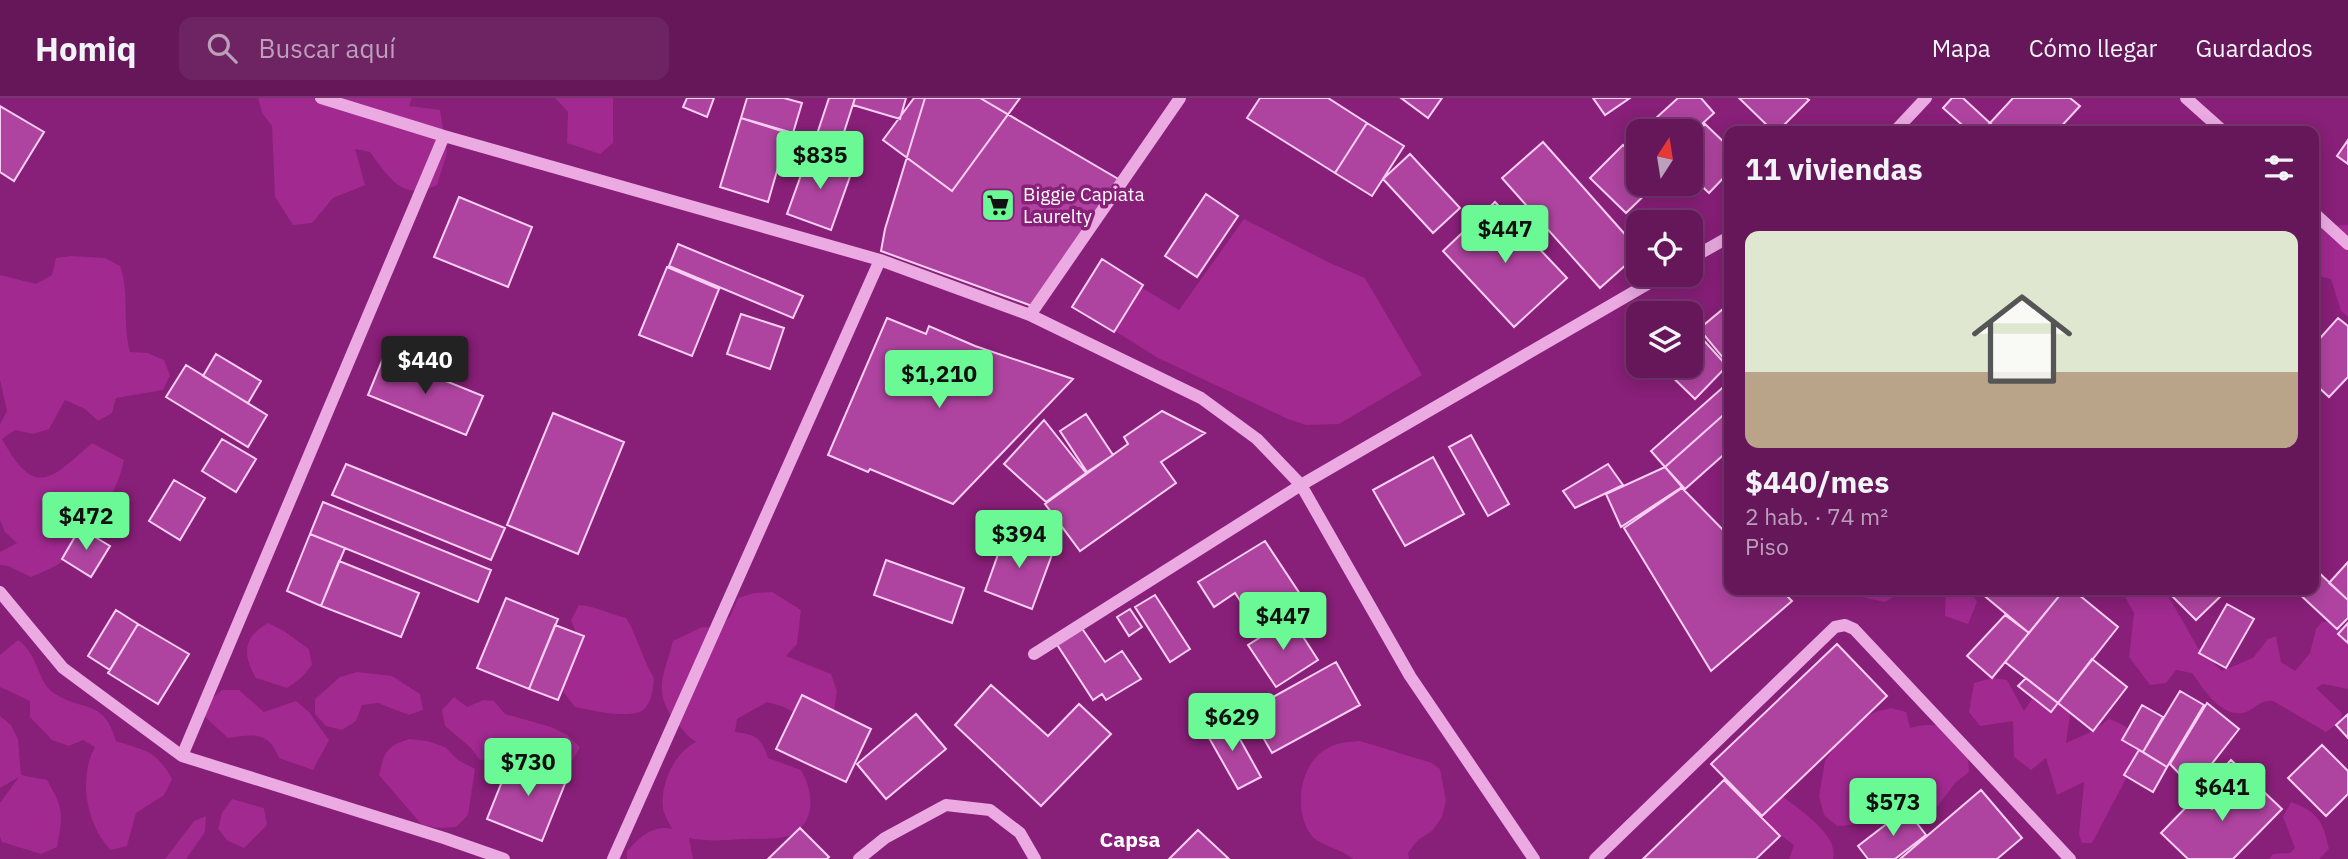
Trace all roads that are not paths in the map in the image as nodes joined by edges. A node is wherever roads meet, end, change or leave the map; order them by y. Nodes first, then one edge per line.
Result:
1 (321, 98) edge
2 (1181, 98) edge
3 (1926, 98) edge
4 (2186, 98) edge
5 (1900, 126) edge
6 (2217, 126) edge
7 (444, 136) junction
8 (2319, 218) edge
9 (1724, 240) edge
10 (2348, 244) edge
11 (1703, 252) edge
12 (880, 260) junction
13 (1642, 287) edge
14 (1030, 315) junction
15 (1301, 485) junction
16 (0, 592) edge
17 (1034, 654) dead end
18 (182, 756) junction
19 (504, 859) edge
20 (613, 859) edge
21 (859, 859) edge
22 (1035, 859) edge
23 (1534, 859) edge
24 (1595, 859) edge
25 (2070, 859) edge

1 - 7 street
2 - 14 street
3 - 5 street
4 - 6 street
7 - 12 street
7 - 18 street
8 - 10 street
9 - 11 street
12 - 14 street
12 - 20 street
13 - 15 street
14 - 15 street
15 - 17 street
15 - 23 street
16 - 18 street
18 - 19 street
21 - 22 street
24 - 25 street

